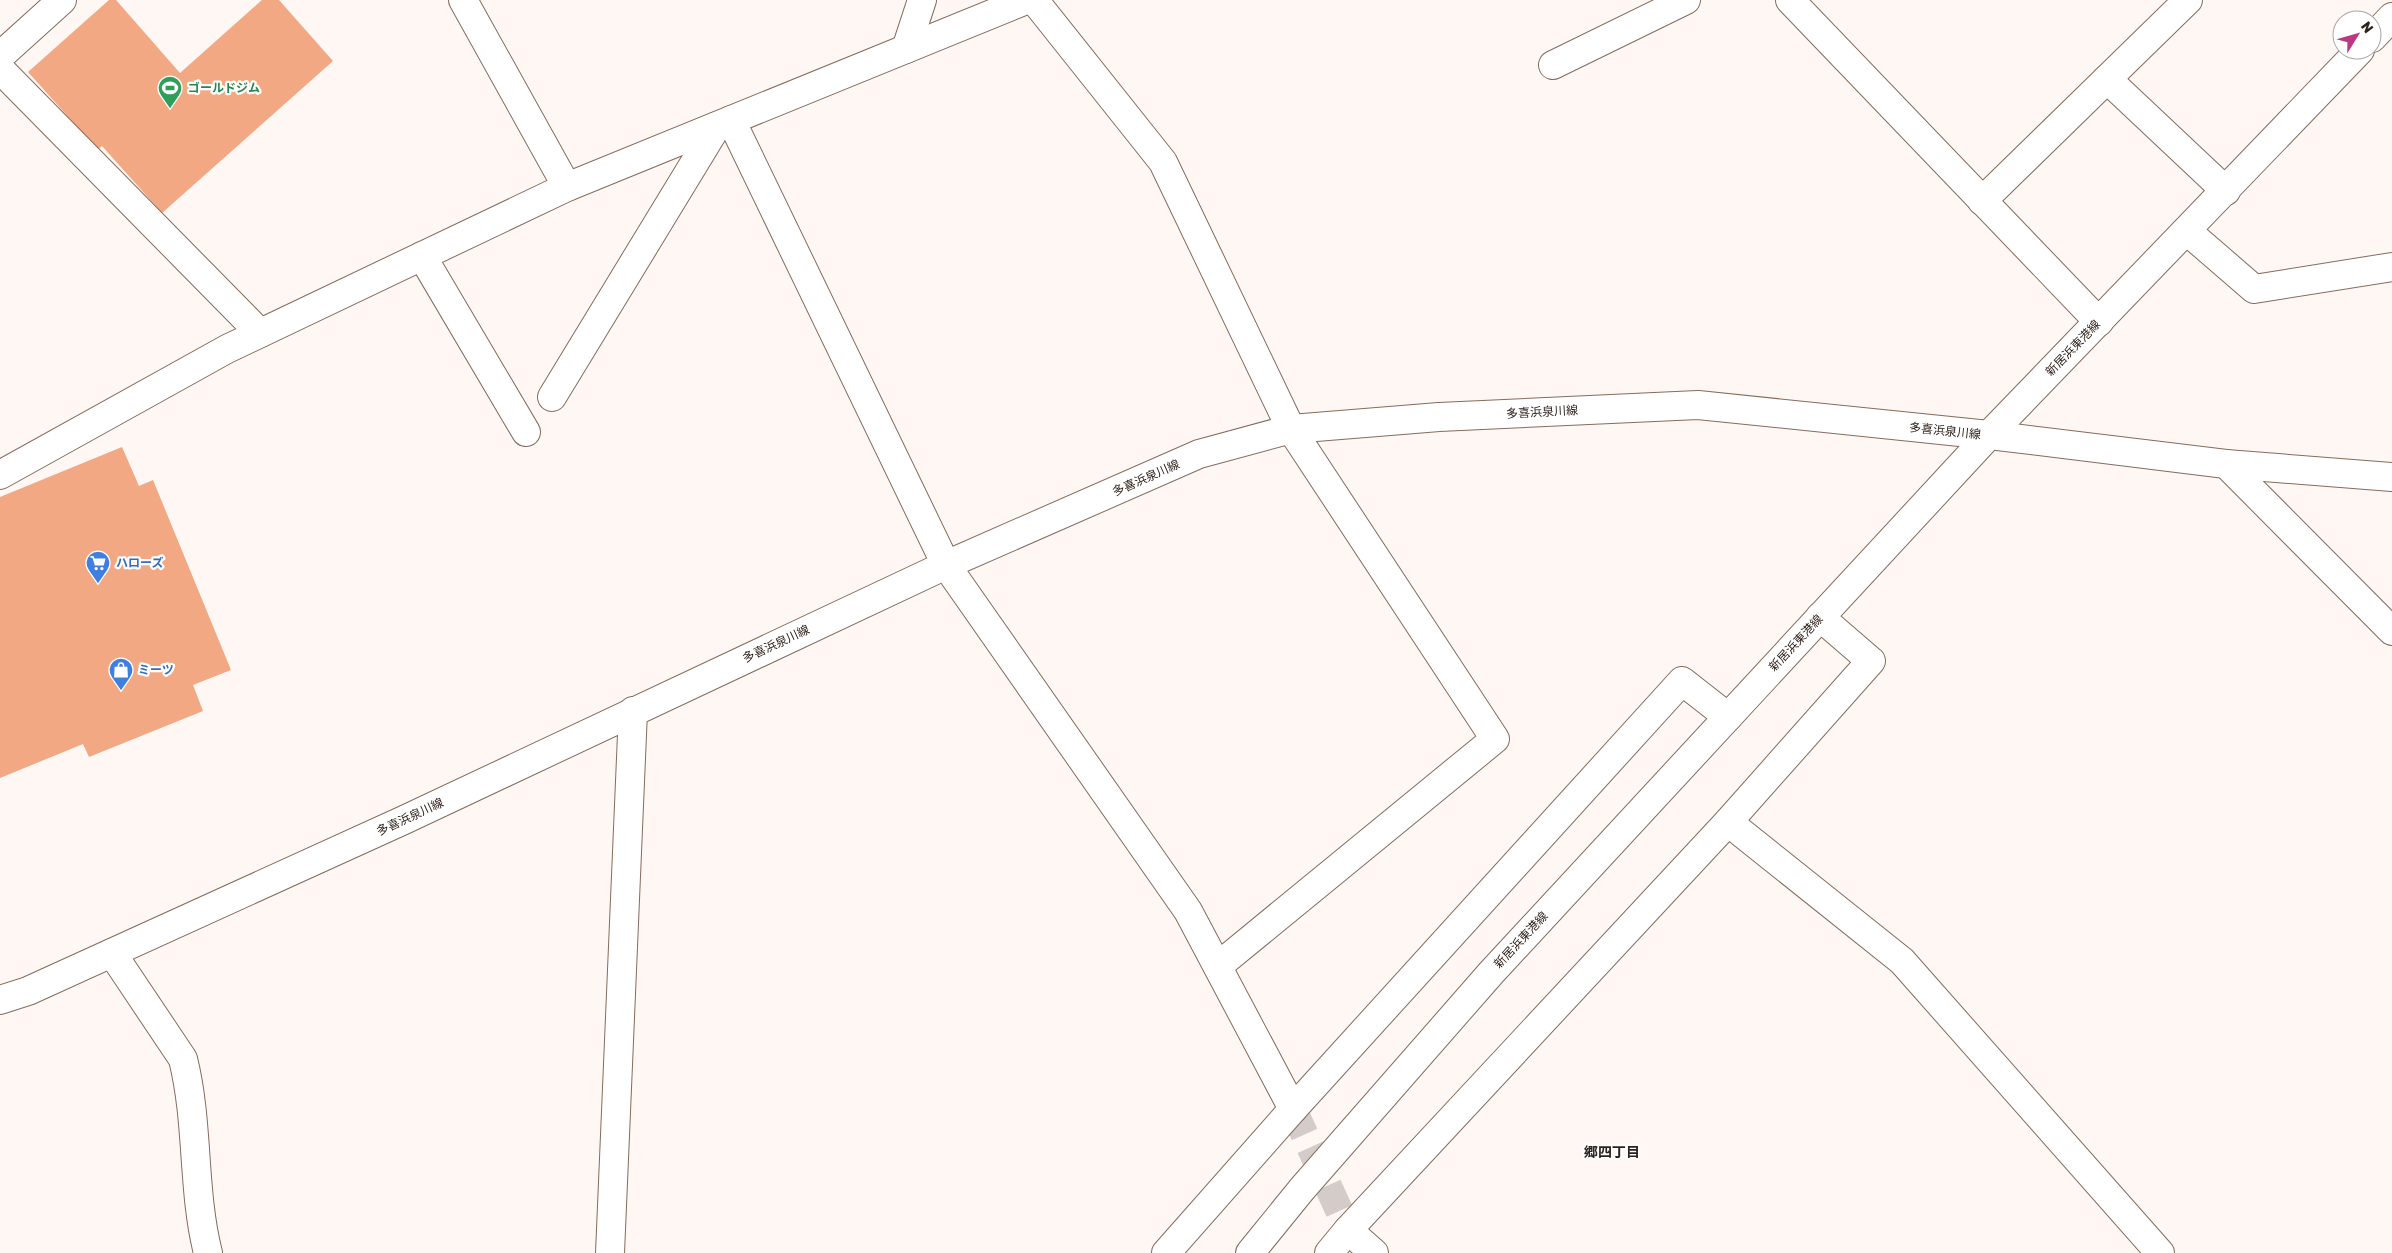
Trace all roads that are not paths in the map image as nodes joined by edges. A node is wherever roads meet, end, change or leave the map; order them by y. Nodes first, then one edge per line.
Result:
1 (62, 0) edge
2 (463, 0) edge
3 (922, 0) edge
4 (1026, 0) edge
5 (1034, 0) edge
6 (1686, 0) edge
7 (1790, 0) edge
8 (2188, 0) edge
9 (2392, 17) edge
10 (2382, 28) edge
11 (906, 49) junction
12 (0, 56) edge
13 (2350, 60) edge
14 (1553, 65) dead end
15 (0, 69) edge
16 (2107, 79) junction
17 (724, 123) junction
18 (567, 186) junction
19 (2226, 191) junction
20 (1982, 201) junction
21 (2187, 231) junction
22 (422, 256) junction
23 (2392, 267) edge
24 (2099, 322) junction
25 (260, 333) junction
26 (552, 397) dead end
27 (1291, 429) junction
28 (526, 432) dead end
29 (1988, 435) junction
30 (2226, 464) junction
31 (0, 475) edge
32 (2392, 477) edge
33 (946, 566) junction
34 (1820, 617) junction
35 (2392, 631) edge
36 (632, 711) junction
37 (1728, 717) junction
38 (1728, 822) junction
39 (112, 953) junction
40 (1218, 966) junction
41 (0, 1000) edge
42 (1293, 1109) junction
43 (1348, 1230) junction
44 (208, 1253) edge
45 (610, 1253) edge
46 (1166, 1253) edge
47 (1250, 1253) edge
48 (1329, 1253) edge
49 (1374, 1253) edge
50 (2160, 1253) edge

1 - 12 street
2 - 18 street
3 - 11 street
4 - 11 street
5 - 27 street
6 - 14 street
7 - 20 street
8 - 16 street
9 - 10 street
11 - 17 street
13 - 19 street, 新居浜東港線
15 - 25 street
16 - 19 street
16 - 20 street
17 - 18 street
17 - 26 street
17 - 33 street
18 - 22 street
19 - 21 street, 新居浜東港線
20 - 24 street
21 - 23 street
21 - 24 street, 新居浜東港線
22 - 25 street
22 - 28 street
24 - 29 street, 新居浜東港線
25 - 31 street
27 - 29 street, 多喜浜泉川線
27 - 33 street, 多喜浜泉川線
27 - 40 street
29 - 30 street, 多喜浜泉川線
29 - 34 street, 新居浜東港線
30 - 32 street, 多喜浜泉川線
30 - 35 street
33 - 36 street, 多喜浜泉川線
33 - 40 street
34 - 37 street, 新居浜東港線
34 - 38 street
36 - 39 street, 多喜浜泉川線
36 - 45 street
37 - 42 street
37 - 47 street, 新居浜東港線
38 - 43 street
38 - 50 street
39 - 41 street, 多喜浜泉川線
39 - 44 street
40 - 42 street
42 - 46 street
43 - 48 street
43 - 49 street

